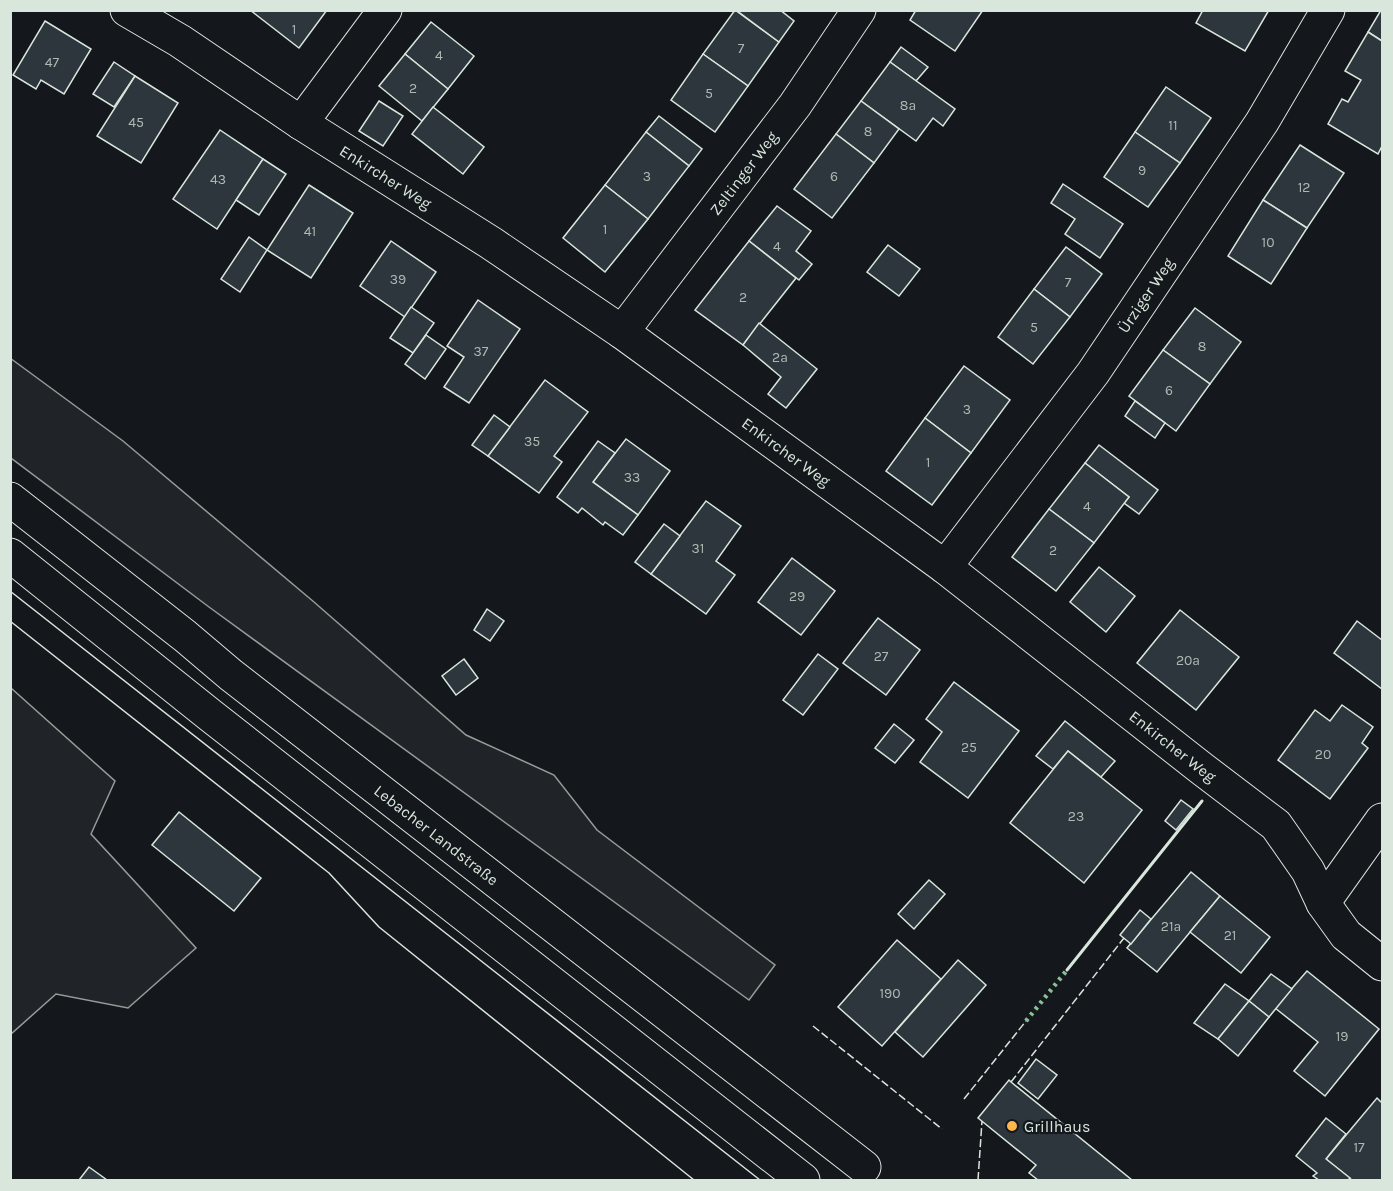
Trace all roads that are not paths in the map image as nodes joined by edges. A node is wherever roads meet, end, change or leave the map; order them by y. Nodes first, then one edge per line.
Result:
1 (127, 10) edge
2 (385, 10) edge
3 (859, 10) edge
4 (1328, 10) edge
5 (301, 123) junction
6 (621, 332) junction
7 (10, 500) edge
8 (10, 555) edge
9 (945, 567) junction
10 (1383, 820) edge
11 (1323, 903) junction
12 (1383, 964) edge
13 (864, 1167) dead end
14 (803, 1180) edge

1 - 5 main road, Enkircher Weg
2 - 5 main road
3 - 6 main road, Zeltinger Weg
4 - 9 main road, Ürziger Weg
5 - 6 main road, Enkircher Weg
6 - 9 main road, Enkircher Weg
7 - 13 main road, Lebacher Landstraße
8 - 14 main road
9 - 11 main road, Enkircher Weg
10 - 11 main road
11 - 12 main road, Enkircher Weg

